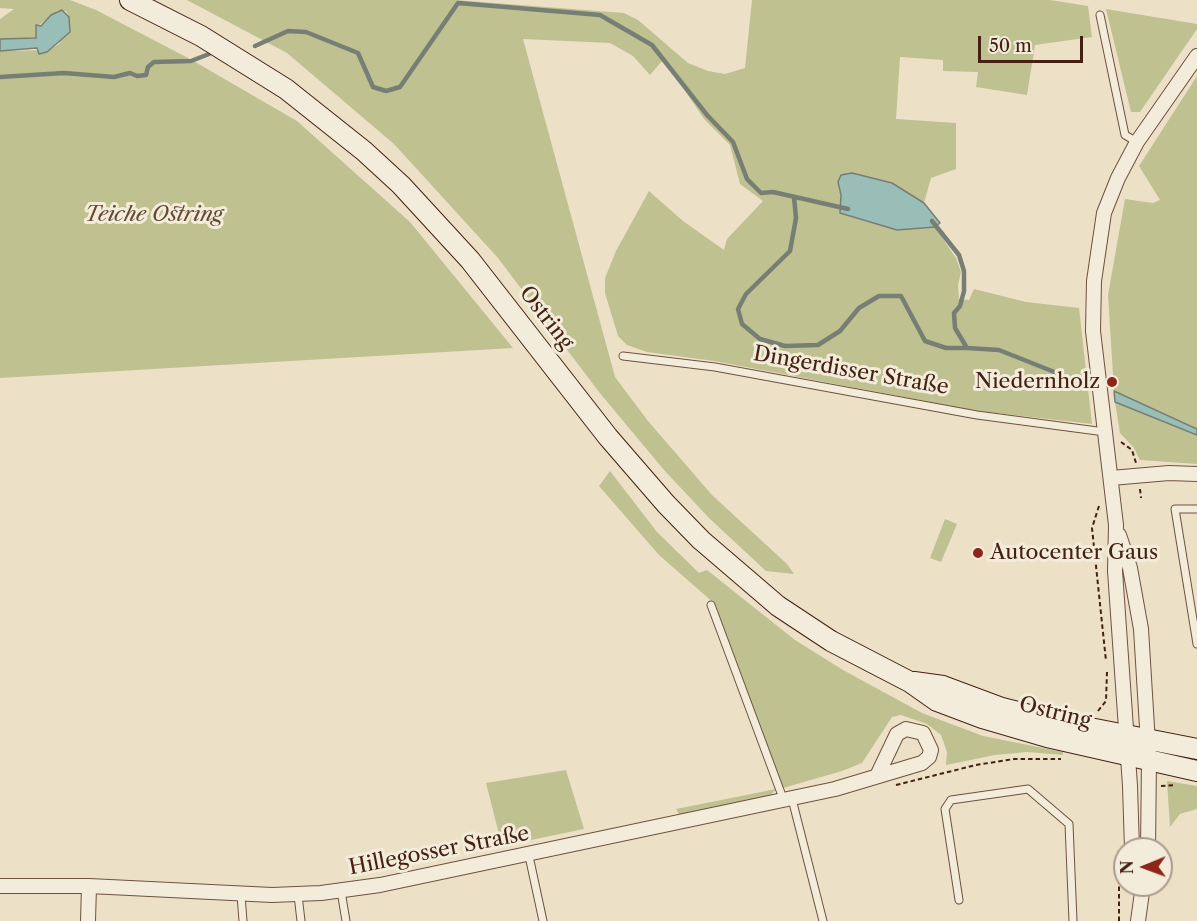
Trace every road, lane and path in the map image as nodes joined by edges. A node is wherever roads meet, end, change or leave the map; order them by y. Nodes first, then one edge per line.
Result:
1 (130, 0) edge
2 (1100, 15) dead end
3 (1197, 56) edge
4 (1137, 142) junction
5 (623, 356) dead end
6 (1105, 432) junction
7 (1197, 474) edge
8 (1138, 475) junction
9 (1111, 478) junction
10 (1141, 498) dead end
11 (1100, 505) dead end
12 (1197, 509) edge
13 (1116, 525) junction
14 (711, 605) dead end
15 (1197, 644) edge
16 (1094, 717) dead end
17 (1127, 746) junction
18 (1197, 749) edge
19 (1149, 750) junction
20 (1064, 759) dead end
21 (1197, 771) edge
22 (877, 776) joint
23 (1180, 784) dead end
24 (1169, 786) dead end
25 (788, 800) junction
26 (1131, 837) edge
27 (1148, 837) edge
28 (529, 856) junction
29 (0, 886) edge
30 (89, 886) junction
31 (341, 891) junction
32 (241, 895) junction
33 (298, 895) junction
34 (1136, 897) edge
35 (1141, 897) edge
36 (959, 900) dead end
37 (1138, 918) edge
38 (88, 921) edge
39 (243, 921) edge
40 (301, 921) edge
41 (346, 921) edge
42 (543, 921) edge
43 (823, 921) edge
44 (1074, 921) edge

1 - 17 main road, Ostring
2 - 4 lane
3 - 4 street
4 - 6 street
5 - 6 lane, Dingerdisser Straße
6 - 8 path
6 - 9 street
7 - 8 street
8 - 9 street
8 - 10 path
9 - 13 street
11 - 16 path
12 - 15 lane
13 - 17 street
13 - 19 street
14 - 25 lane
17 - 19 main road, Ostring
17 - 26 street
18 - 19 main road, Ostring
19 - 21 main road, Ostring
19 - 27 street
20 - 22 path
22 - 25 street, Hillegosser Straße
23 - 24 path
25 - 28 street, Hillegosser Straße
25 - 43 lane
28 - 31 street, Hillegosser Straße
28 - 42 lane
29 - 30 street, Hillegosser Straße
30 - 32 street, Hillegosser Straße
30 - 38 street
31 - 33 street, Hillegosser Straße
31 - 41 lane
32 - 33 street, Hillegosser Straße
32 - 39 lane
33 - 40 lane
34 - 37 street
35 - 37 street
36 - 44 lane

